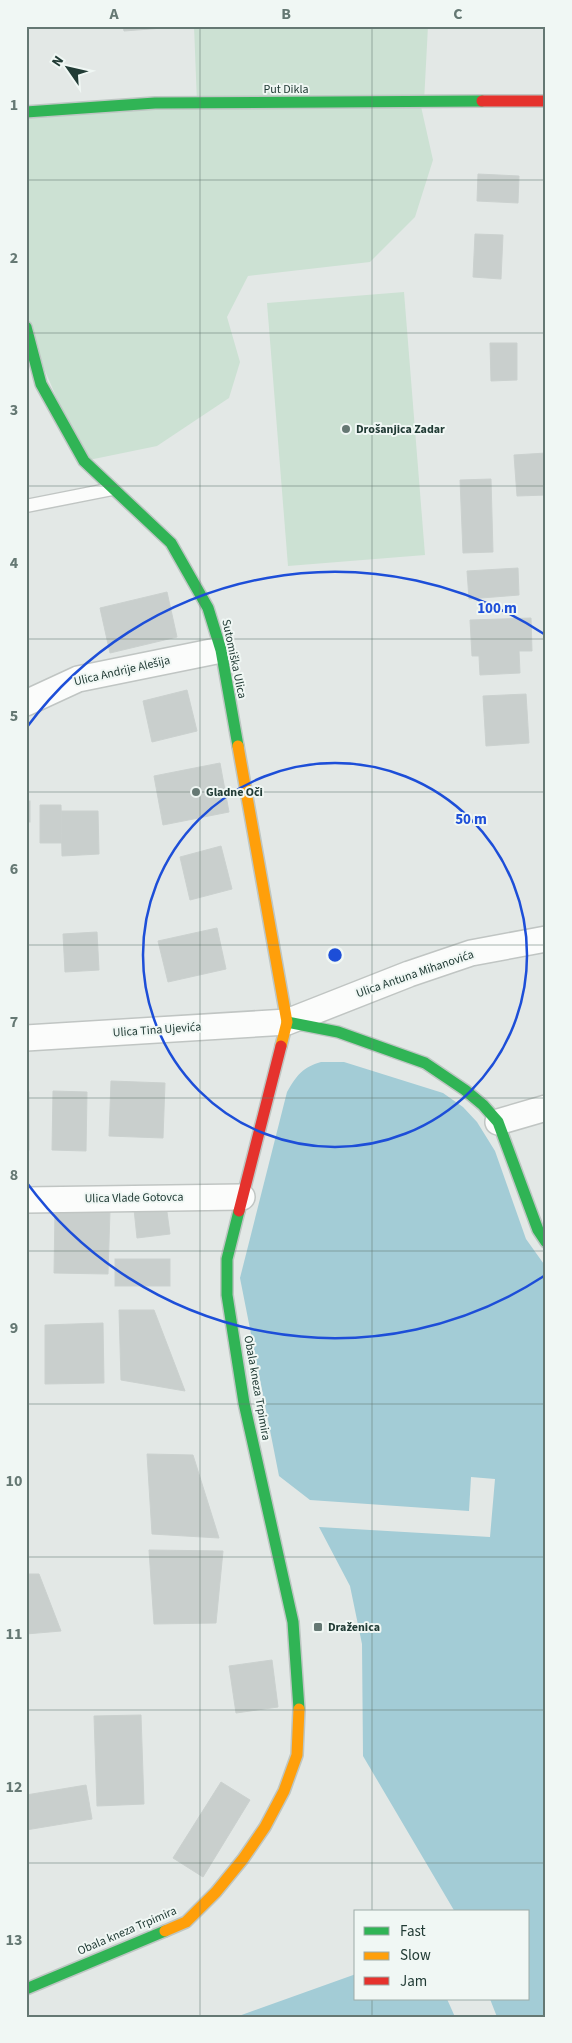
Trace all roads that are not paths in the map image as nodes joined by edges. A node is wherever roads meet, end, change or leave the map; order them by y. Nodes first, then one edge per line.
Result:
1 (546, 101) edge
2 (26, 112) edge
3 (26, 327) edge
4 (114, 489) junction
5 (26, 506) edge
6 (221, 650) junction
7 (26, 703) edge
8 (546, 939) edge
9 (287, 1022) junction
10 (26, 1038) edge
11 (546, 1108) edge
12 (498, 1122) junction
13 (242, 1197) junction
14 (26, 1200) edge
15 (546, 1242) edge
16 (26, 1989) edge

1 - 2 street, Put Dikla
3 - 4 street, Sutomiška Ulica
4 - 5 lane
4 - 6 street, Sutomiška Ulica
6 - 7 street, Ulica Andrije Alešija
6 - 9 street, Sutomiška Ulica
8 - 9 street, Ulica Antuna Mihanovića
9 - 10 street, Ulica Tina Ujevića
9 - 12 street
9 - 13 street, Obala kneza Trpimira
11 - 12 street
12 - 15 street
13 - 14 street, Ulica Vlade Gotovca
13 - 16 street, Obala kneza Trpimira

